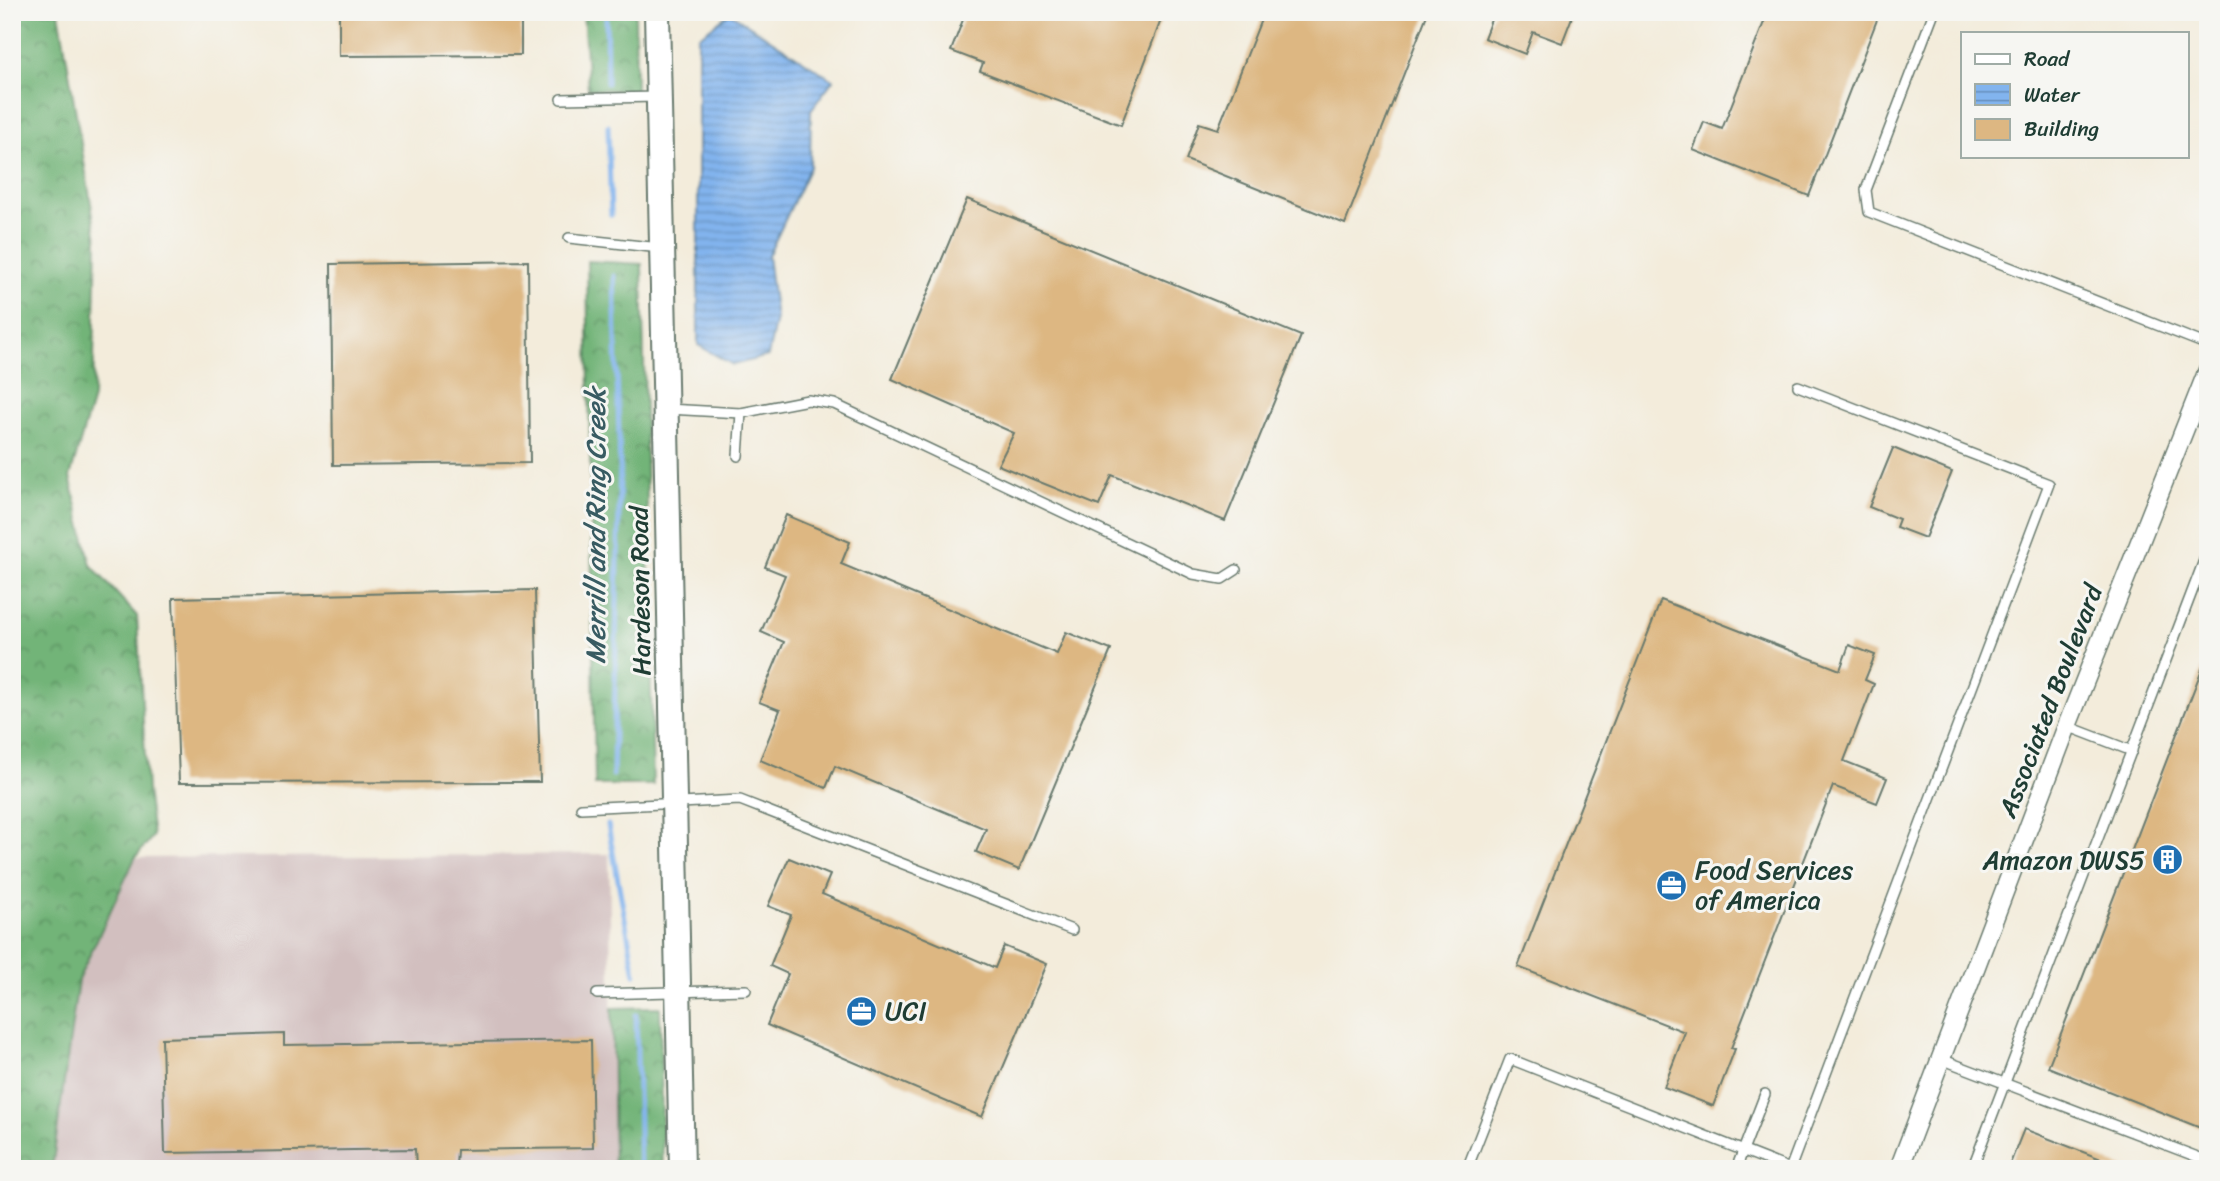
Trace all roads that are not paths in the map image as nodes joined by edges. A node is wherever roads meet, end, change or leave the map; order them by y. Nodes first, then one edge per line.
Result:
1 (657, 12) edge
2 (1934, 12) edge
3 (659, 97) junction
4 (561, 99) dead end
5 (569, 238) dead end
6 (662, 248) junction
7 (2208, 345) edge
8 (2208, 370) edge
9 (1798, 386) dead end
10 (666, 409) junction
11 (741, 413) junction
12 (738, 456) dead end
13 (2208, 550) edge
14 (1236, 570) dead end
15 (2067, 726) junction
16 (2132, 751) junction
17 (674, 802) junction
18 (581, 808) dead end
19 (1072, 930) dead end
20 (746, 990) dead end
21 (678, 992) junction
22 (597, 994) dead end
23 (1941, 1059) junction
24 (2004, 1083) junction
25 (1765, 1094) dead end
26 (1743, 1151) junction
27 (2208, 1161) edge
28 (682, 1169) edge
29 (1467, 1169) edge
30 (1736, 1169) edge
31 (1790, 1169) edge
32 (1899, 1169) edge
33 (1972, 1169) edge

1 - 3 street, Hardeson Road
2 - 7 lane
3 - 4 lane
3 - 6 street, Hardeson Road
5 - 6 lane
6 - 10 street, Hardeson Road
8 - 15 street, Associated Boulevard
9 - 31 lane
10 - 11 lane
10 - 17 street, Hardeson Road
11 - 12 lane
11 - 14 lane
13 - 16 lane
15 - 16 lane
15 - 23 street, Associated Boulevard
16 - 24 lane
17 - 18 lane
17 - 19 lane
17 - 21 street, Hardeson Road
20 - 21 lane
21 - 22 lane
21 - 28 street, Hardeson Road
23 - 24 lane
23 - 32 street, Associated Boulevard
24 - 27 lane
24 - 33 lane
25 - 26 lane
26 - 29 lane
26 - 30 lane
26 - 31 lane

